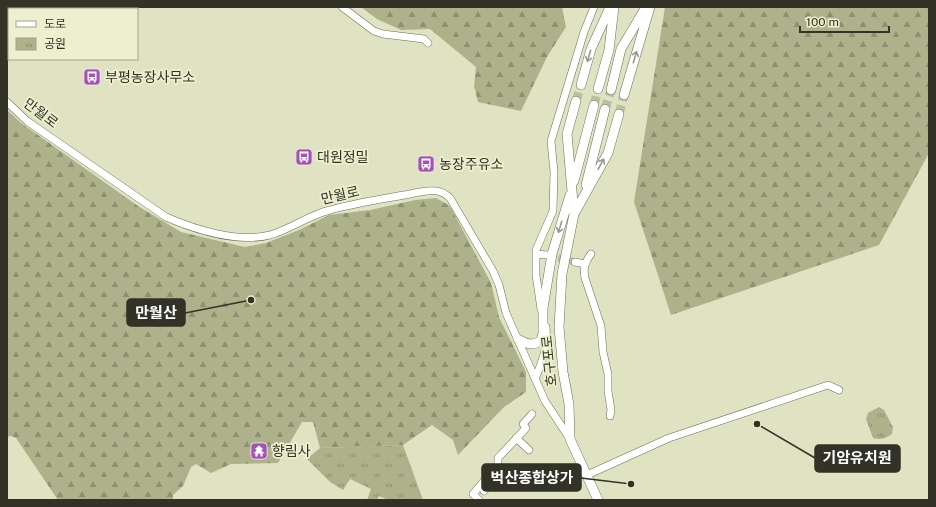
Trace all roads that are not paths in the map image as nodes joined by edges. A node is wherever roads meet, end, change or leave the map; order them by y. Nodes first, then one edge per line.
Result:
1 (342, 7) edge
2 (594, 7) edge
3 (610, 7) edge
4 (614, 7) edge
5 (646, 7) edge
6 (650, 7) edge
7 (428, 43) dead end
8 (581, 85) tunnel mouth
9 (598, 90) tunnel mouth
10 (611, 90) tunnel mouth
11 (624, 95) tunnel mouth
12 (576, 101) tunnel mouth
13 (7, 102) edge
14 (594, 105) tunnel mouth
15 (605, 110) tunnel mouth
16 (619, 114) tunnel mouth
17 (571, 190) junction
18 (582, 198) junction
19 (574, 214) junction
20 (536, 254) junction
21 (591, 254) dead end
22 (547, 255) tunnel mouth
23 (575, 262) tunnel mouth
24 (585, 264) junction
25 (542, 314) junction
26 (518, 339) junction
27 (536, 379) junction
28 (839, 390) dead end
29 (532, 414) dead end
30 (610, 416) dead end
31 (516, 438) junction
32 (570, 439) junction
33 (529, 450) dead end
34 (491, 473) junction
35 (587, 475) junction
36 (484, 491) dead end
37 (479, 500) edge
38 (598, 500) edge

1 - 7 street
2 - 20 street
3 -> 8 main road
4 - 9 main road
5 - 10 main road
11 -> 6 main road
12 - 17 main road, 호구포로
13 - 26 street, 만월로
14 - 17 main road, 호구포로
15 - 18 main road, 호구포로
18 -> 16 main road, 호구포로
17 - 19 main road, 호구포로
17 -> 25 main road
18 - 19 main road, 호구포로
19 - 32 main road, 호구포로
20 - 22 street
20 - 25 street
21 - 24 street
23 - 24 street
24 - 30 street
25 - 26 main road
25 - 27 street
26 - 27 street, 만월로
27 - 32 street, 만월로
28 - 35 street
29 - 31 street
31 - 33 street
31 - 34 street
32 - 35 main road, 호구포로
34 - 36 street
34 - 37 street
35 - 38 main road, 호구포로

